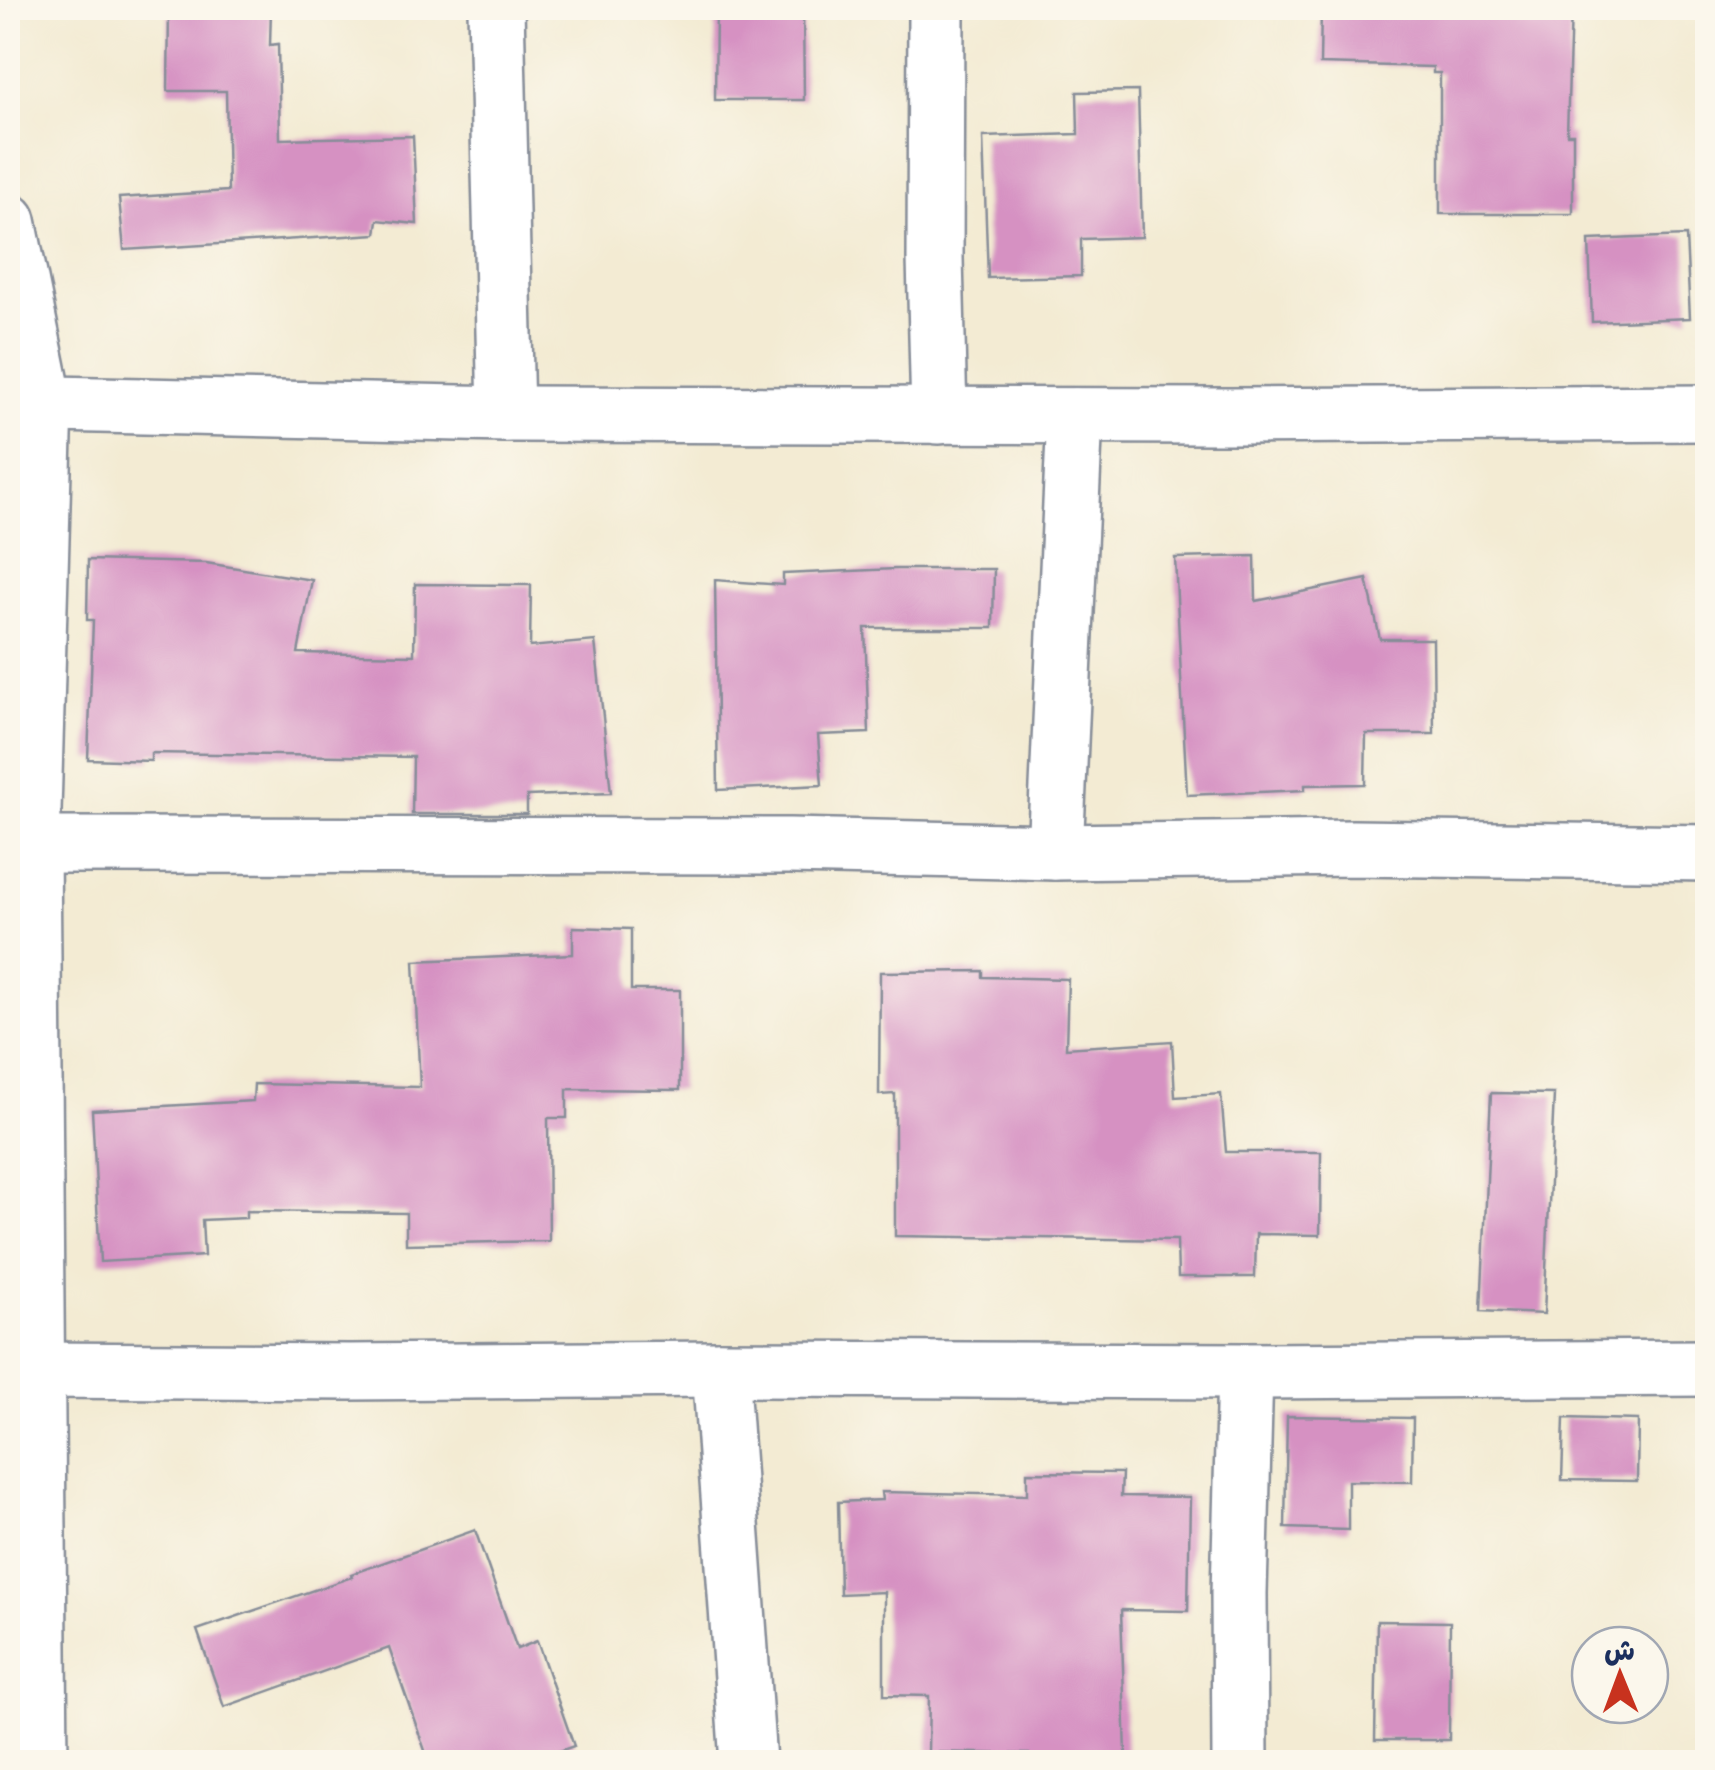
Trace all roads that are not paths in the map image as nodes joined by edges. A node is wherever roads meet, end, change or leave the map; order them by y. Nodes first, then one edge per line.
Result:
1 (496, 8) edge
2 (936, 8) edge
3 (8, 222) edge
4 (26, 403) edge
5 (506, 414) junction
6 (1708, 414) edge
7 (938, 416) junction
8 (1075, 416) junction
9 (32, 845) junction
10 (1055, 852) junction
11 (1708, 854) edge
12 (1708, 1368) edge
13 (720, 1369) junction
14 (38, 1370) junction
15 (1245, 1371) junction
16 (40, 1762) edge
17 (748, 1762) edge
18 (1240, 1762) edge

1 - 5 street
2 - 7 street
3 - 4 street
4 - 5 street
4 - 9 street
5 - 7 street
6 - 8 street
7 - 8 street
8 - 10 street
9 - 10 street
9 - 14 street
10 - 11 street
12 - 15 street
13 - 14 street
13 - 15 street
13 - 17 street
14 - 16 street
15 - 18 street

